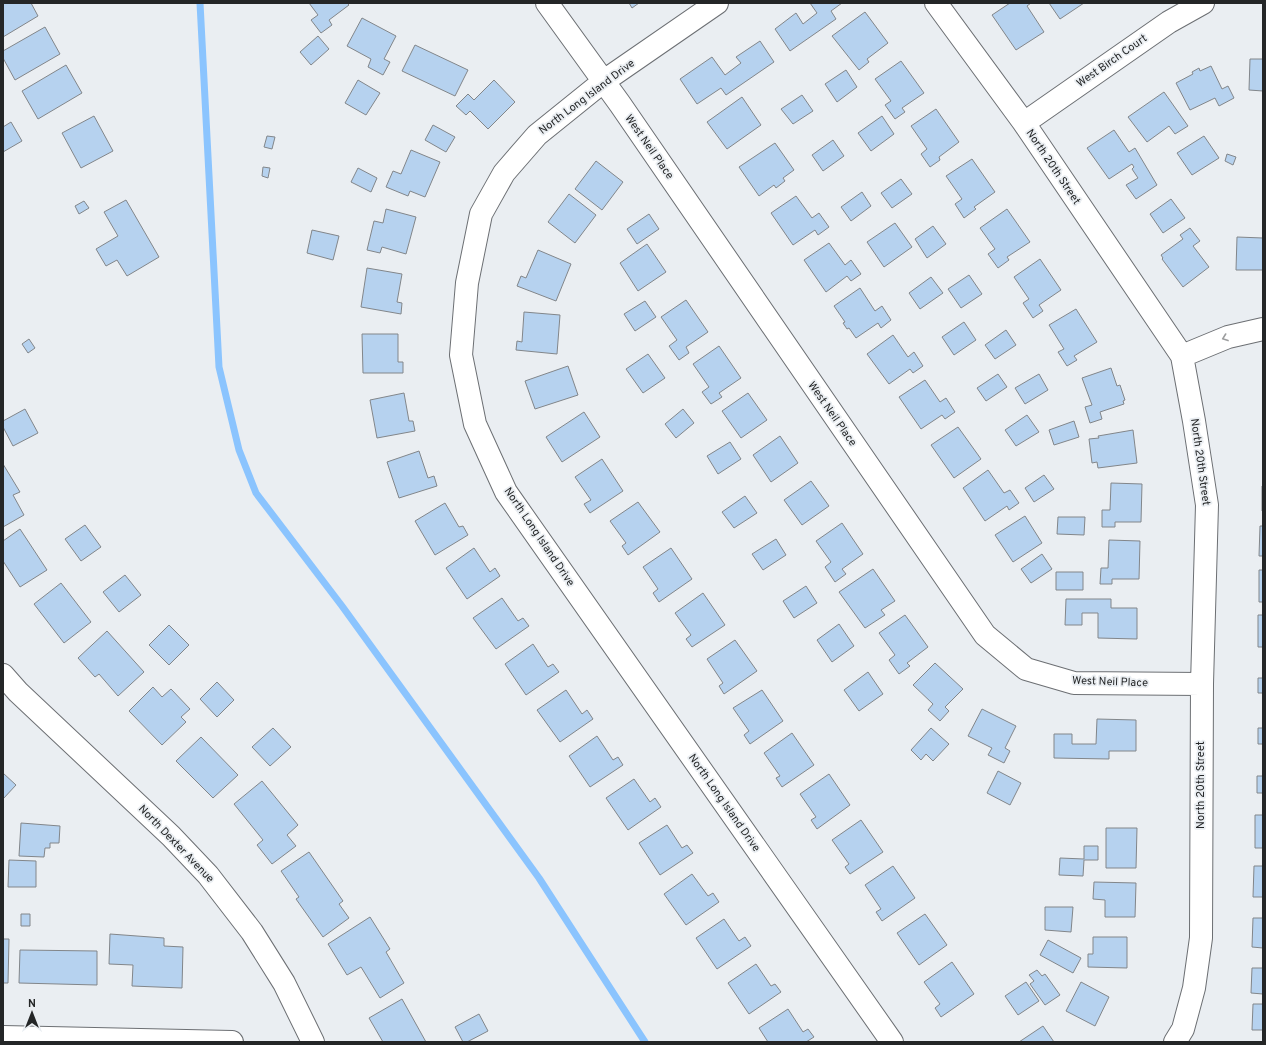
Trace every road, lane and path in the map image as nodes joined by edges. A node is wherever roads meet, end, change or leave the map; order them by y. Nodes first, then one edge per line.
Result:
1 (547, 3) edge
2 (717, 3) edge
3 (936, 3) edge
4 (1203, 3) edge
5 (604, 81) junction
6 (1024, 123) junction
7 (1263, 329) edge
8 (1182, 356) junction
9 (3, 675) edge
10 (1202, 684) junction
11 (3, 1037) edge
12 (232, 1042) edge
13 (313, 1042) edge
14 (892, 1042) edge
15 (1175, 1042) edge

1 - 5 street, West Neil Place
2 - 5 street, North Long Island Drive
3 - 6 street, North 20th Street
4 - 6 street, West Birch Court
5 - 10 street, West Neil Place
5 - 14 street, North Long Island Drive
6 - 8 street, North 20th Street
7 -> 8 street
8 - 10 street, North 20th Street
9 - 13 street, North Dexter Avenue
10 - 15 street, North 20th Street
11 - 12 street

